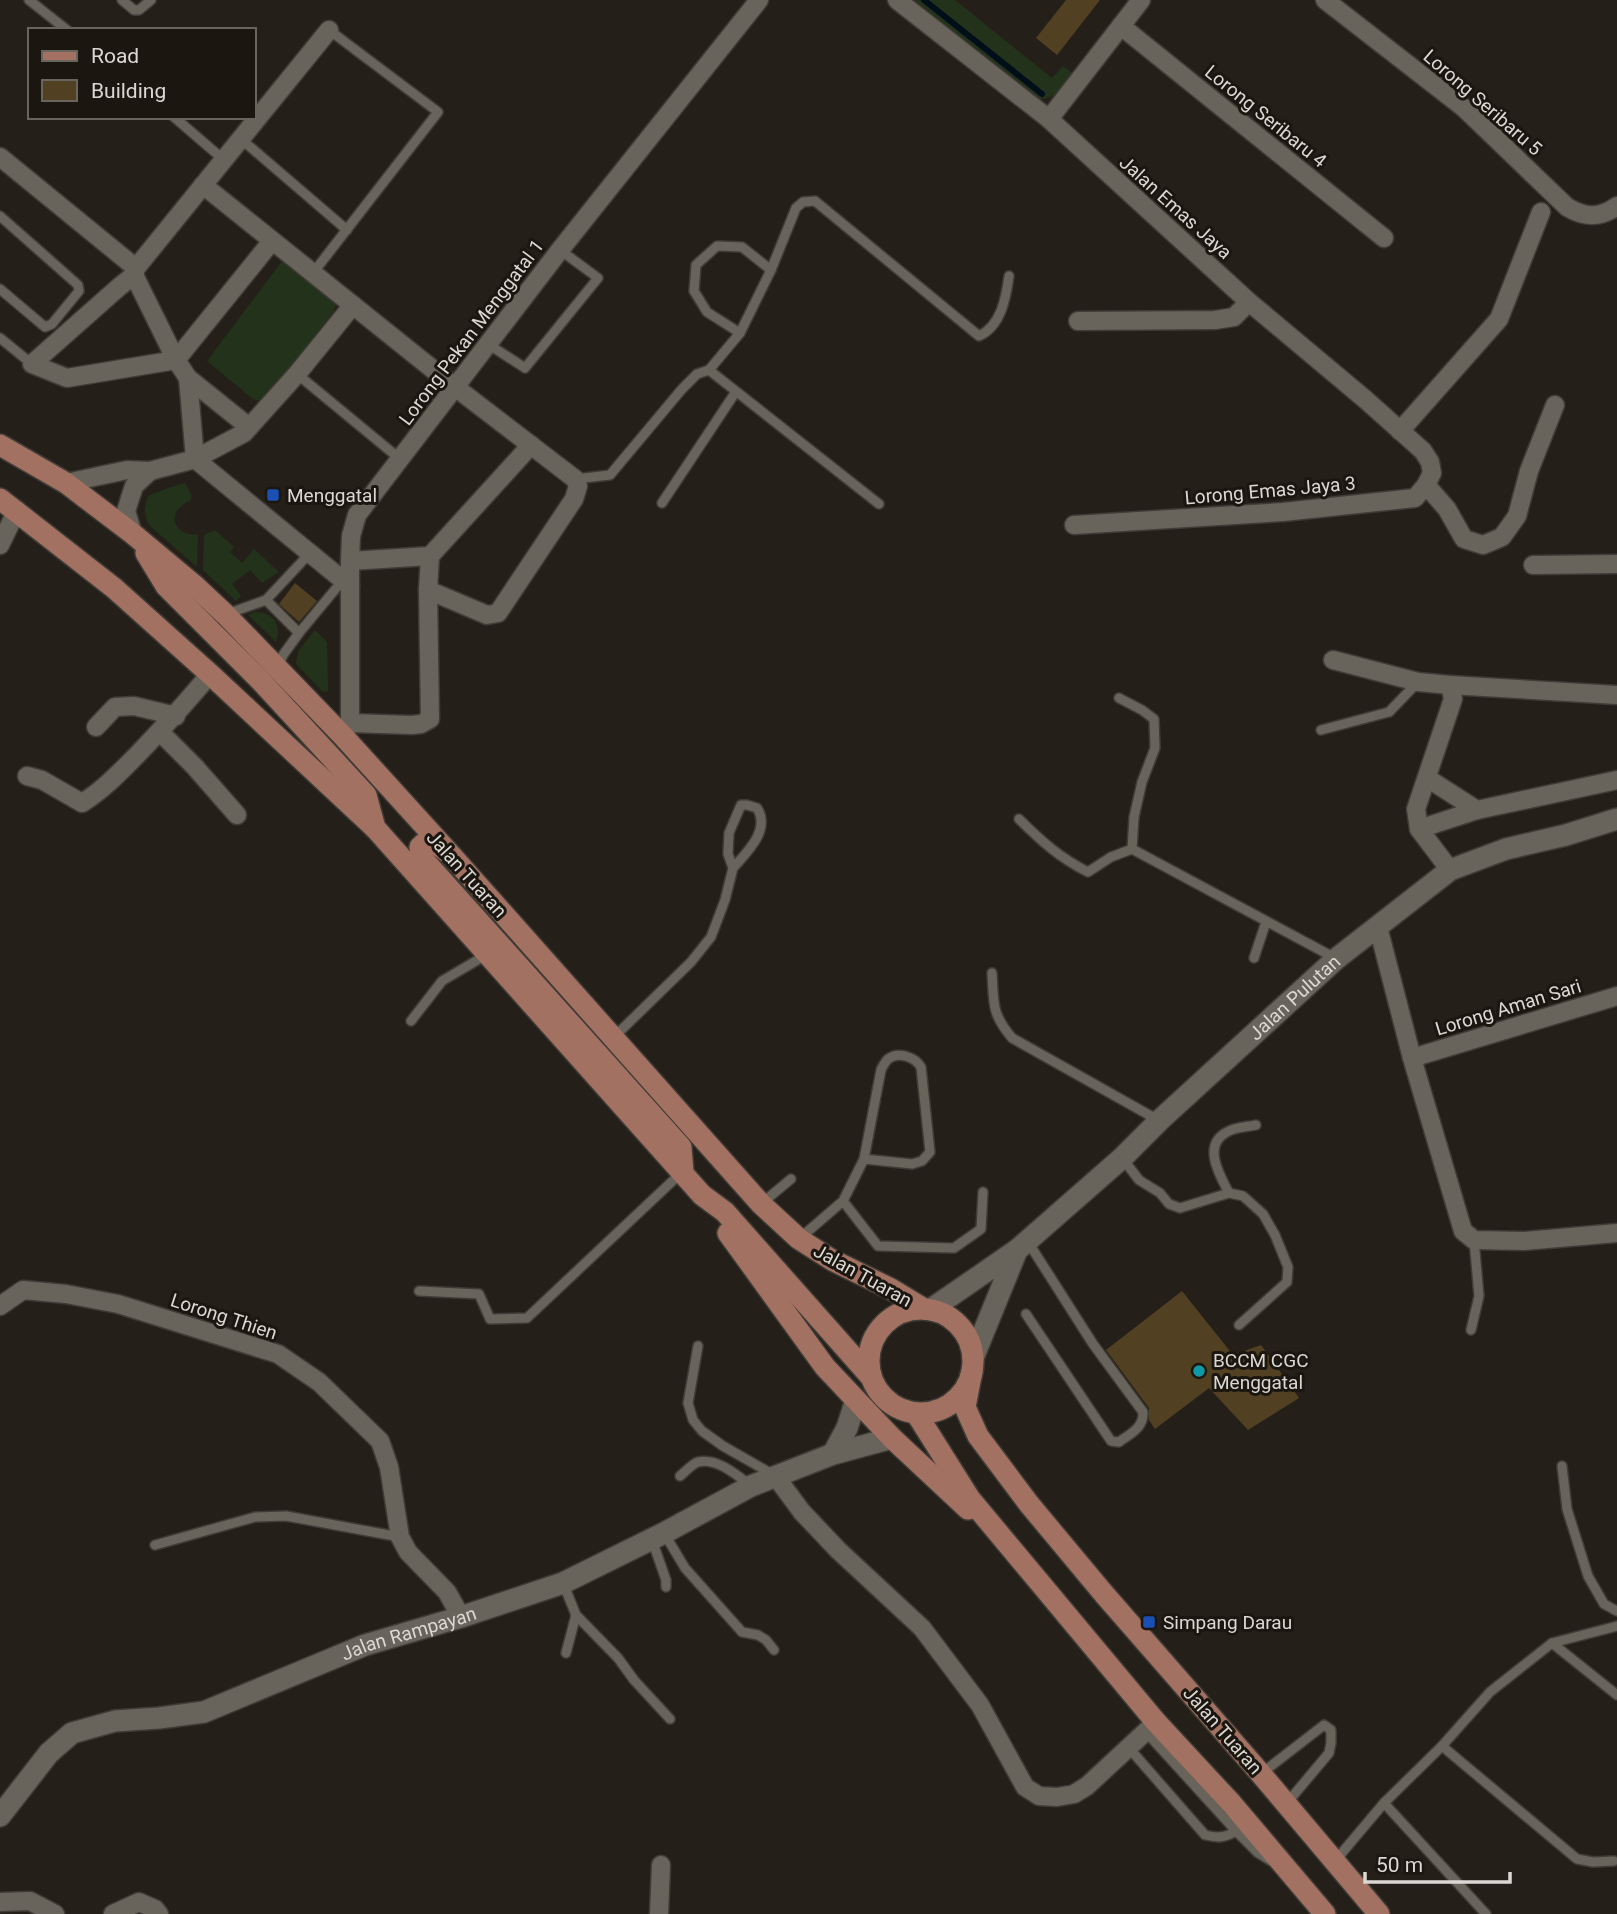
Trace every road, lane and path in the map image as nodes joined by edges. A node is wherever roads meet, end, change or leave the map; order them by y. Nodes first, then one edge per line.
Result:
1 (29, 0) edge
2 (122, 0) edge
3 (151, 0) edge
4 (759, 0) edge
5 (897, 0) edge
6 (1141, 0) edge
7 (1325, 0) edge
8 (1121, 26) junction
9 (64, 28) edge
10 (329, 30) joint
11 (176, 119) edge
12 (1049, 119) junction
13 (241, 139) junction
14 (0, 157) edge
15 (224, 160) junction
16 (203, 185) junction
17 (1617, 206) edge
18 (1541, 212) dead end
19 (0, 216) edge
20 (347, 230) junction
21 (1384, 239) dead end
22 (272, 241) junction
23 (560, 250) junction
24 (771, 270) junction
25 (135, 272) junction
26 (313, 273) junction
27 (1009, 276) dead end
28 (0, 289) edge
29 (1250, 302) junction
30 (353, 305) junction
31 (65, 308) junction
32 (1078, 321) dead end
33 (78, 322) junction
34 (740, 333) junction
35 (0, 338) edge
36 (488, 344) junction
37 (176, 360) junction
38 (32, 365) junction
39 (709, 370) junction
40 (297, 374) junction
41 (188, 378) junction
42 (455, 387) junction
43 (736, 393) junction
44 (1555, 405) dead end
45 (249, 427) junction
46 (1400, 431) junction
47 (0, 445) edge
48 (531, 445) junction
49 (195, 459) junction
50 (400, 459) junction
51 (150, 471) junction
52 (575, 479) junction
53 (66, 483) junction
54 (1426, 485) junction
55 (662, 503) dead end
56 (879, 504) dead end
57 (8, 505) edge
58 (1074, 525) dead end
59 (133, 534) junction
60 (0, 545) edge
61 (310, 553) junction
62 (430, 556) junction
63 (350, 561) junction
64 (1617, 564) edge
65 (1533, 565) dead end
66 (346, 583) junction
67 (428, 590) junction
68 (266, 600) junction
69 (226, 615) junction
70 (299, 634) junction
71 (1333, 660) dead end
72 (278, 667) junction
73 (210, 674) junction
74 (1419, 682) junction
75 (1450, 685) junction
76 (1617, 695) edge
77 (1119, 698) dead end
78 (176, 716) junction
79 (96, 727) dead end
80 (346, 729) junction
81 (1321, 730) dead end
82 (160, 732) junction
83 (27, 776) dead end
84 (1427, 778) junction
85 (1617, 780) edge
86 (1477, 810) junction
87 (237, 815) dead end
88 (1020, 819) dead end
89 (1617, 819) edge
90 (374, 828) junction
91 (1419, 829) junction
92 (1132, 849) junction
93 (451, 855) junction
94 (733, 868) junction
95 (1450, 870) junction
96 (1266, 922) junction
97 (1377, 927) junction
98 (487, 954) junction
99 (1254, 958) dead end
100 (1336, 958) junction
101 (992, 973) dead end
102 (1617, 996) edge
103 (411, 1021) dead end
104 (613, 1038) junction
105 (1412, 1058) junction
106 (1160, 1120) junction
107 (1256, 1125) dead end
108 (1122, 1158) junction
109 (864, 1159) junction
110 (683, 1172) junction
111 (791, 1179) dead end
112 (983, 1192) dead end
113 (1229, 1193) junction
114 (702, 1195) junction
115 (843, 1200) junction
116 (761, 1204) junction
117 (1617, 1233) edge
118 (799, 1239) junction
119 (1474, 1240) junction
120 (1022, 1245) junction
121 (419, 1291) dead end
122 (0, 1306) edge
123 (927, 1310) junction
124 (1026, 1314) dead end
125 (1240, 1325) dead end
126 (1471, 1330) dead end
127 (698, 1346) dead end
128 (972, 1365) junction
129 (871, 1377) junction
130 (856, 1400) junction
131 (916, 1413) junction
132 (892, 1438) junction
133 (833, 1454) junction
134 (1562, 1466) dead end
135 (680, 1476) dead end
136 (776, 1477) junction
137 (751, 1486) junction
138 (993, 1526) junction
139 (400, 1536) junction
140 (658, 1536) junction
141 (155, 1545) dead end
142 (563, 1583) junction
143 (666, 1587) dead end
144 (1617, 1611) edge
145 (576, 1615) junction
146 (461, 1617) junction
147 (1617, 1626) edge
148 (1552, 1643) junction
149 (774, 1650) dead end
150 (566, 1653) dead end
151 (1617, 1695) edge
152 (670, 1719) dead end
153 (1150, 1727) junction
154 (1441, 1746) junction
155 (1129, 1748) junction
156 (1261, 1774) junction
157 (1384, 1803) junction
158 (1286, 1804) junction
159 (0, 1816) edge
160 (1236, 1832) junction
161 (1614, 1861) dead end
162 (1334, 1863) junction
163 (660, 1865) dead end
164 (1288, 1871) junction
165 (0, 1902) edge
166 (55, 1914) edge
167 (113, 1914) edge
168 (159, 1914) edge
169 (659, 1914) edge
170 (1325, 1914) edge
171 (1379, 1914) edge
172 (1486, 1914) edge

1 - 9 lane
2 - 3 lane
4 - 23 street, Lorong Pekan Menggatal 1
5 - 12 street, Jalan Emas Jaya
6 - 8 street
7 - 17 street, Lorong Seribaru 5
8 - 12 street
8 - 21 street, Lorong Seribaru 4
10 - 13 street
10 - 20 lane
11 - 15 lane
12 - 29 street, Jalan Emas Jaya
13 - 15 street
13 - 20 lane
14 - 25 street
15 - 16 street
16 - 22 street
16 - 25 street
18 - 46 street
19 - 31 lane
20 - 26 lane
22 - 26 street
22 - 37 street
23 - 36 street, Lorong Pekan Menggatal 1
23 - 36 lane
24 - 27 lane
24 - 34 lane
24 - 34 lane
25 - 33 street
25 - 37 street
26 - 30 street
28 - 31 lane
29 - 32 street
29 - 46 street, Jalan Emas Jaya
30 - 40 street
30 - 42 street
31 - 33 lane
33 - 38 street
34 - 39 lane
35 - 38 lane
36 - 42 street, Lorong Pekan Menggatal 1
37 - 38 street
37 - 41 street
39 - 43 lane
39 - 52 lane
40 - 45 street
40 - 50 lane
41 - 45 street
41 - 49 street
42 - 48 street
42 - 50 street, Lorong Pekan Menggatal 1
43 - 55 lane
43 - 56 lane
44 - 54 street
45 - 49 street
46 - 54 street, Jalan Emas Jaya
47 - 53 main road, Jalan Tuaran
48 - 52 street
48 - 62 street
49 - 51 street
49 - 61 street
50 - 63 street, Lorong Pekan Menggatal 1
51 - 53 street
51 - 59 street
52 - 67 street
53 - 59 main road, Jalan Tuaran
54 - 58 street, Lorong Emas Jaya 3
57 - 60 street
57 - 73 main road, Jalan Tuaran
59 - 69 main road, Jalan Tuaran
59 - 90 main road
61 - 66 street
61 - 68 lane
62 - 63 street
62 - 67 street
63 - 66 street, Lorong Pekan Menggatal 1
64 - 65 street
66 - 70 lane
66 - 80 street, Lorong Pekan Menggatal 1
67 - 80 street
68 - 69 lane
68 - 70 lane
69 - 72 main road, Jalan Tuaran
70 - 72 lane
71 - 74 street
72 - 80 main road, Jalan Tuaran
73 - 78 street
73 - 90 main road, Jalan Tuaran
74 - 75 street
74 - 81 lane
75 - 76 street
75 - 84 street
77 - 92 lane
78 - 79 street
78 - 82 street
80 - 93 main road, Jalan Tuaran
82 - 83 street
82 - 87 street
84 - 86 street
84 - 91 street
85 - 86 street
86 - 91 street
88 - 92 lane
89 - 95 street, Jalan Pulutan
90 - 98 main road, Jalan Tuaran
91 - 95 street
92 - 96 lane
93 - 104 main road, Jalan Tuaran
93 - 110 main road
94 - 94 lane
94 - 104 lane
95 - 97 street, Jalan Pulutan
96 - 99 lane
96 - 100 lane
97 - 100 street, Jalan Pulutan
97 - 105 street
98 - 103 lane
98 - 110 main road, Jalan Tuaran
100 - 106 street, Jalan Pulutan
101 - 106 lane
102 - 105 street, Lorong Aman Sari
104 - 116 main road, Jalan Tuaran
105 - 119 street
106 - 108 street, Jalan Pulutan
107 - 113 lane
108 - 113 lane
108 - 120 street, Jalan Pulutan
109 - 109 lane
109 - 115 lane
110 - 114 main road, Jalan Tuaran
110 - 121 lane
111 - 116 lane
112 - 115 lane
113 - 125 lane
114 - 129 main road, Jalan Tuaran
114 - 130 main road
115 - 118 lane
116 - 118 main road, Jalan Tuaran
117 - 119 street
118 - 123 main road, Jalan Tuaran
119 - 126 lane
120 - 123 street, Jalan Pulutan
120 - 124 lane
120 - 128 street, Jalan Pulutan
122 - 139 street, Lorong Thien
123 - 128 main road
123 - 129 main road
127 - 136 lane
128 - 131 main road
128 - 156 main road, Jalan Tuaran
129 - 131 main road
130 - 132 main road
130 - 133 street
131 - 138 main road
132 - 133 street, Jalan Rampayan
132 - 138 main road
133 - 136 street, Jalan Rampayan
134 - 144 lane
135 - 137 lane
136 - 137 street, Jalan Rampayan
136 - 155 street
137 - 140 street, Jalan Rampayan
138 - 153 main road
139 - 141 lane
139 - 146 street, Lorong Thien
140 - 142 street, Jalan Rampayan
140 - 143 lane
140 - 149 lane
142 - 145 lane
142 - 146 street, Jalan Rampayan
145 - 150 lane
145 - 152 lane
146 - 159 street, Jalan Rampayan
147 - 148 lane
148 - 151 lane
148 - 154 lane
153 - 155 street
153 - 160 lane
153 - 164 main road
154 - 157 lane
154 - 161 lane
155 - 160 lane
156 - 158 main road, Jalan Tuaran
156 - 158 lane
157 - 162 lane
157 - 172 lane
158 - 162 main road, Jalan Tuaran
160 - 164 lane
162 - 171 main road, Jalan Tuaran
163 - 169 street
164 - 170 main road
165 - 166 street
167 - 168 street

